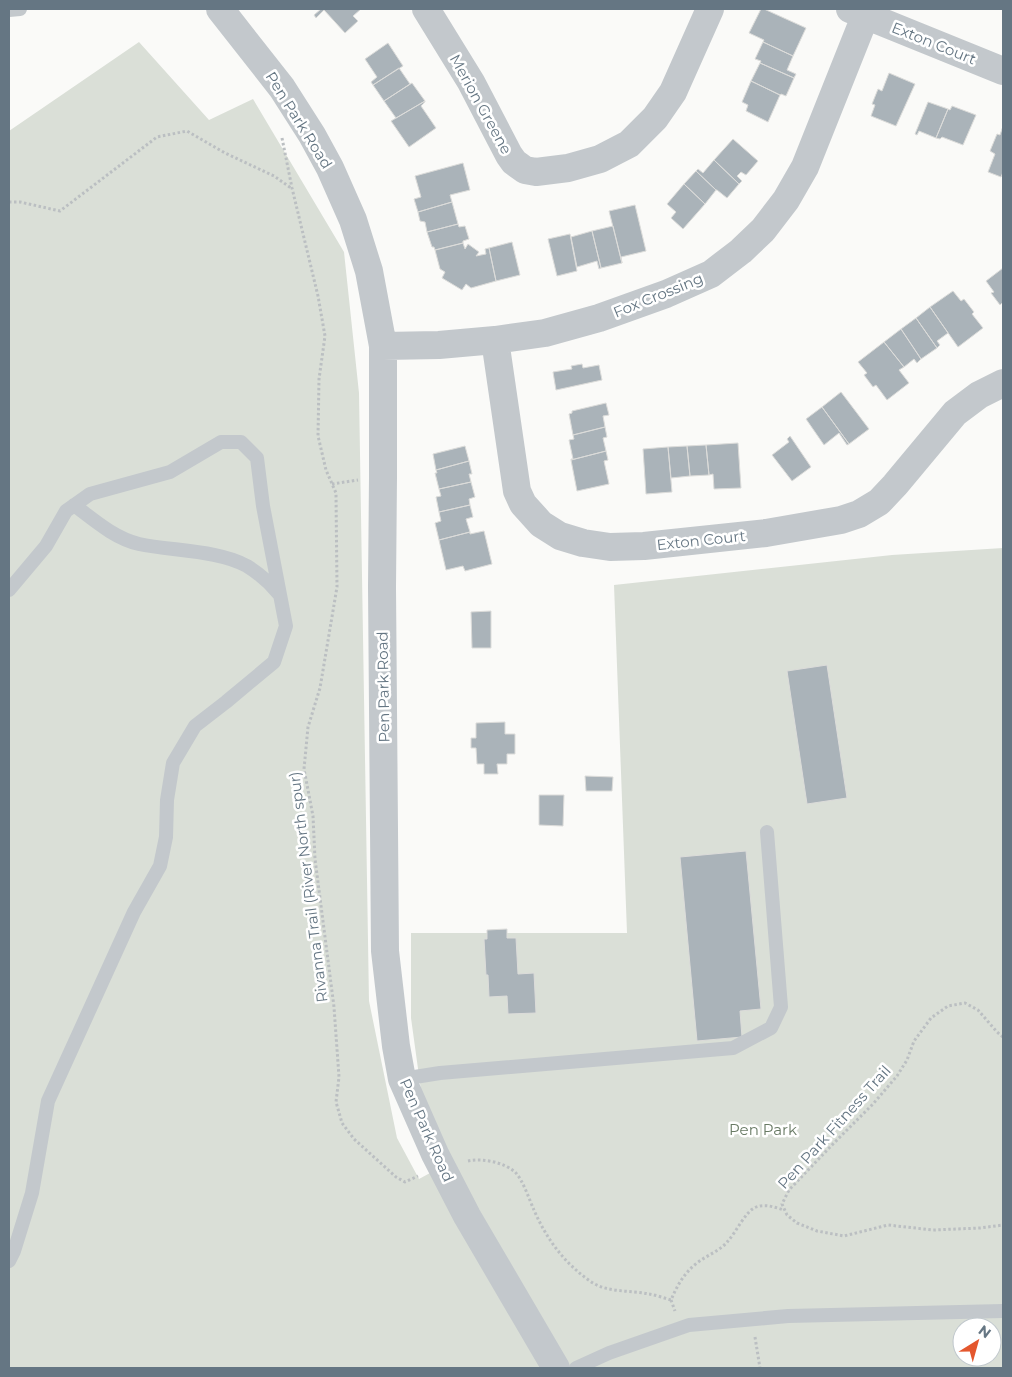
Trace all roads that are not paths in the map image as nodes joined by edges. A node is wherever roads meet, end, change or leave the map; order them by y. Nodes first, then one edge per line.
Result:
1 (20, 9) edge
2 (220, 9) edge
3 (426, 9) edge
4 (710, 9) edge
5 (9, 10) edge
6 (861, 11) edge
7 (1003, 72) edge
8 (495, 340) junction
9 (383, 346) junction
10 (1003, 383) edge
11 (74, 505) junction
12 (9, 590) edge
13 (280, 596) junction
14 (767, 832) dead end
15 (402, 1079) junction
16 (9, 1261) edge
17 (1003, 1311) edge
18 (556, 1368) edge
19 (576, 1368) edge

1 - 5 lane
2 - 9 street, Pen Park Road
3 - 4 street, Merion Greene
6 - 7 street, Exton Court
6 - 8 street, Fox Crossing
8 - 9 street, Fox Crossing
8 - 10 street, Exton Court
9 - 15 street, Pen Park Road
11 - 12 lane
11 - 13 lane
11 - 13 lane
13 - 16 lane
14 - 15 lane
15 - 18 street, Pen Park Road
17 - 19 lane

